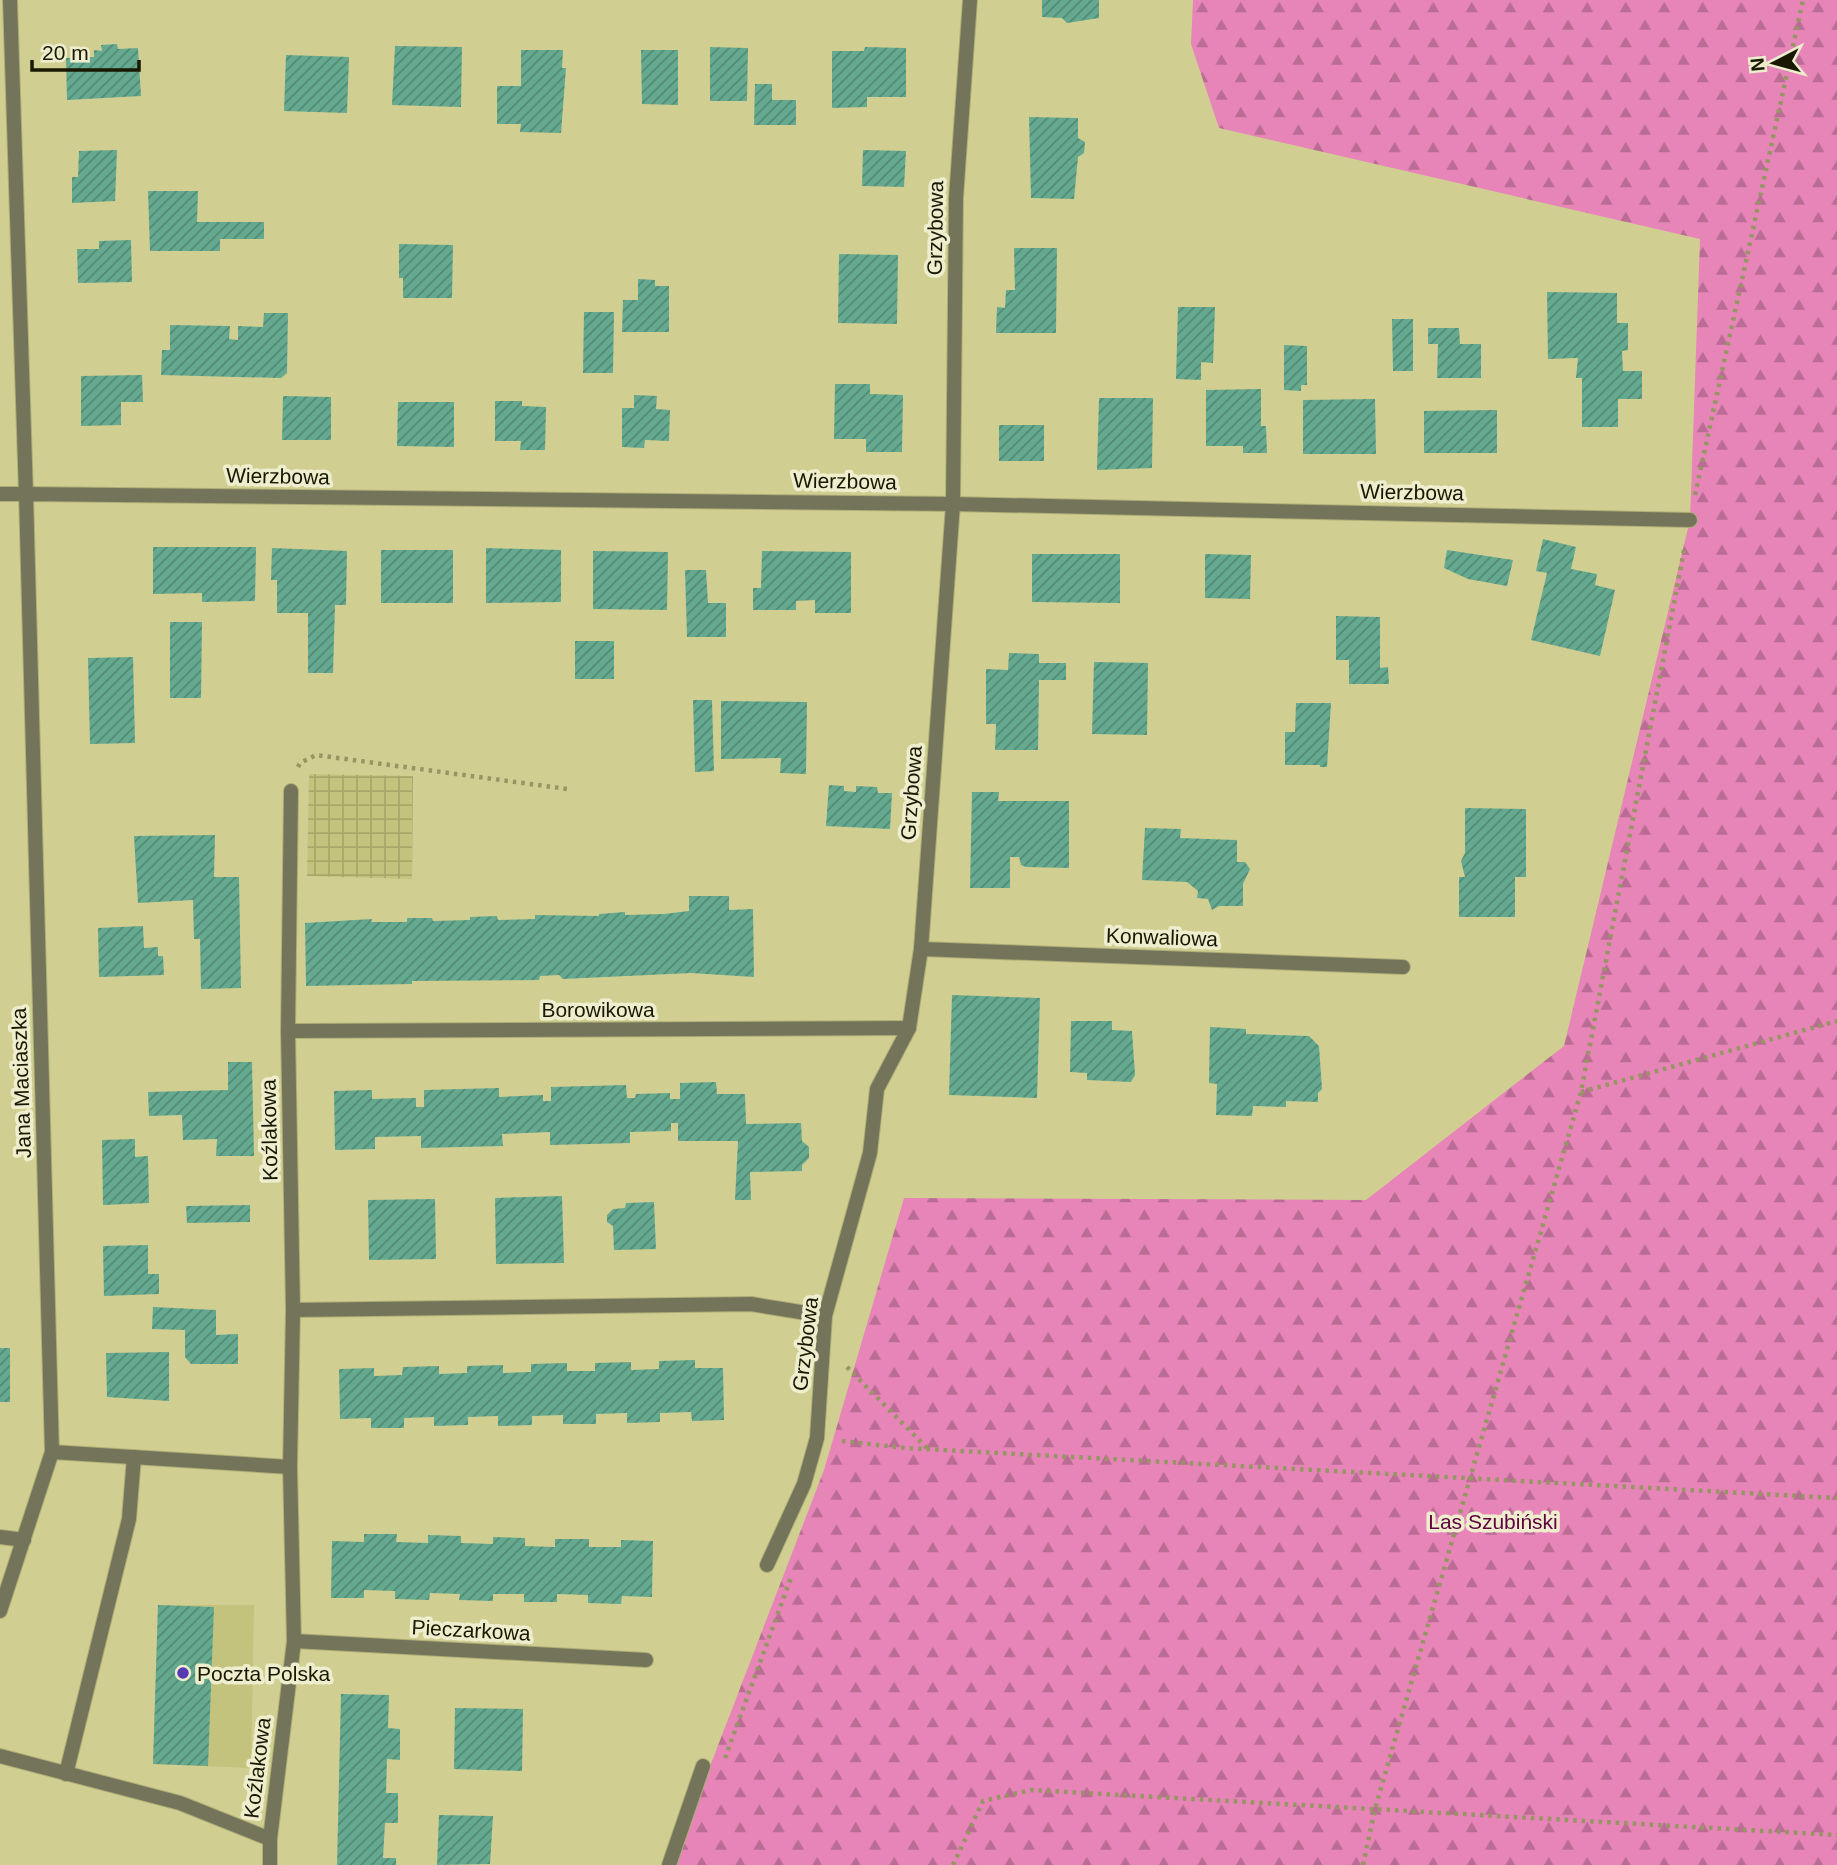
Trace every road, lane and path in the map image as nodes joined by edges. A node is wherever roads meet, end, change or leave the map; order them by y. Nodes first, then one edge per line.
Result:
1 (10, 0) edge
2 (970, 0) edge
3 (1802, 0) edge
4 (5, 38) edge
5 (0, 494) edge
6 (26, 494) junction
7 (953, 504) junction
8 (1690, 520) junction
9 (567, 789) dead end
10 (291, 791) joint
11 (921, 948) junction
12 (1403, 967) dead end
13 (1837, 1021) edge
14 (909, 1028) junction
15 (288, 1031) junction
16 (1581, 1092) junction
17 (293, 1310) junction
18 (825, 1316) junction
19 (822, 1342) junction
20 (817, 1438) junction
21 (928, 1449) junction
22 (52, 1452) junction
23 (134, 1457) junction
24 (290, 1467) junction
25 (1472, 1478) junction
26 (1837, 1498) edge
27 (782, 1536) junction
28 (0, 1537) edge
29 (24, 1540) junction
30 (767, 1565) dead end
31 (0, 1611) edge
32 (294, 1641) junction
33 (646, 1660) dead end
34 (0, 1756) edge
35 (703, 1766) dead end
36 (66, 1774) junction
37 (695, 1792) junction
38 (1375, 1809) junction
39 (1837, 1835) edge
40 (270, 1839) junction
41 (270, 1865) edge
42 (669, 1865) edge
43 (953, 1865) edge
44 (1363, 1865) edge

1 - 4 street, Jana Maciaszka
2 - 7 street, Grzybowa
3 - 8 path
4 - 6 street, Jana Maciaszka
5 - 6 street, Wierzbowa
6 - 7 street, Wierzbowa
6 - 22 street, Jana Maciaszka
7 - 8 street, Wierzbowa
7 - 11 street, Grzybowa
8 - 16 path
9 - 10 path
10 - 15 street, Koźlakowa
11 - 12 street, Konwaliowa
11 - 14 street, Grzybowa
13 - 16 path
14 - 15 street, Borowikowa
14 - 18 street, Grzybowa
15 - 17 street, Koźlakowa
16 - 25 path
17 - 18 street
17 - 24 street, Koźlakowa
18 - 19 street, Grzybowa
19 - 20 street, Grzybowa
19 - 21 path
20 - 21 path
20 - 27 street, Grzybowa
21 - 25 path
22 - 23 street
22 - 29 street, Jana Maciaszka
23 - 24 street
23 - 36 street
24 - 32 street, Koźlakowa
25 - 26 path
25 - 38 path
27 - 30 street, Grzybowa
27 - 37 path
28 - 29 street
29 - 31 street, Jana Maciaszka
32 - 33 street, Pieczarkowa
32 - 40 street, Koźlakowa
34 - 36 street
35 - 37 street
36 - 40 street
37 - 42 street
38 - 39 path
38 - 43 path
38 - 44 path
40 - 41 street, Koźlakowa

